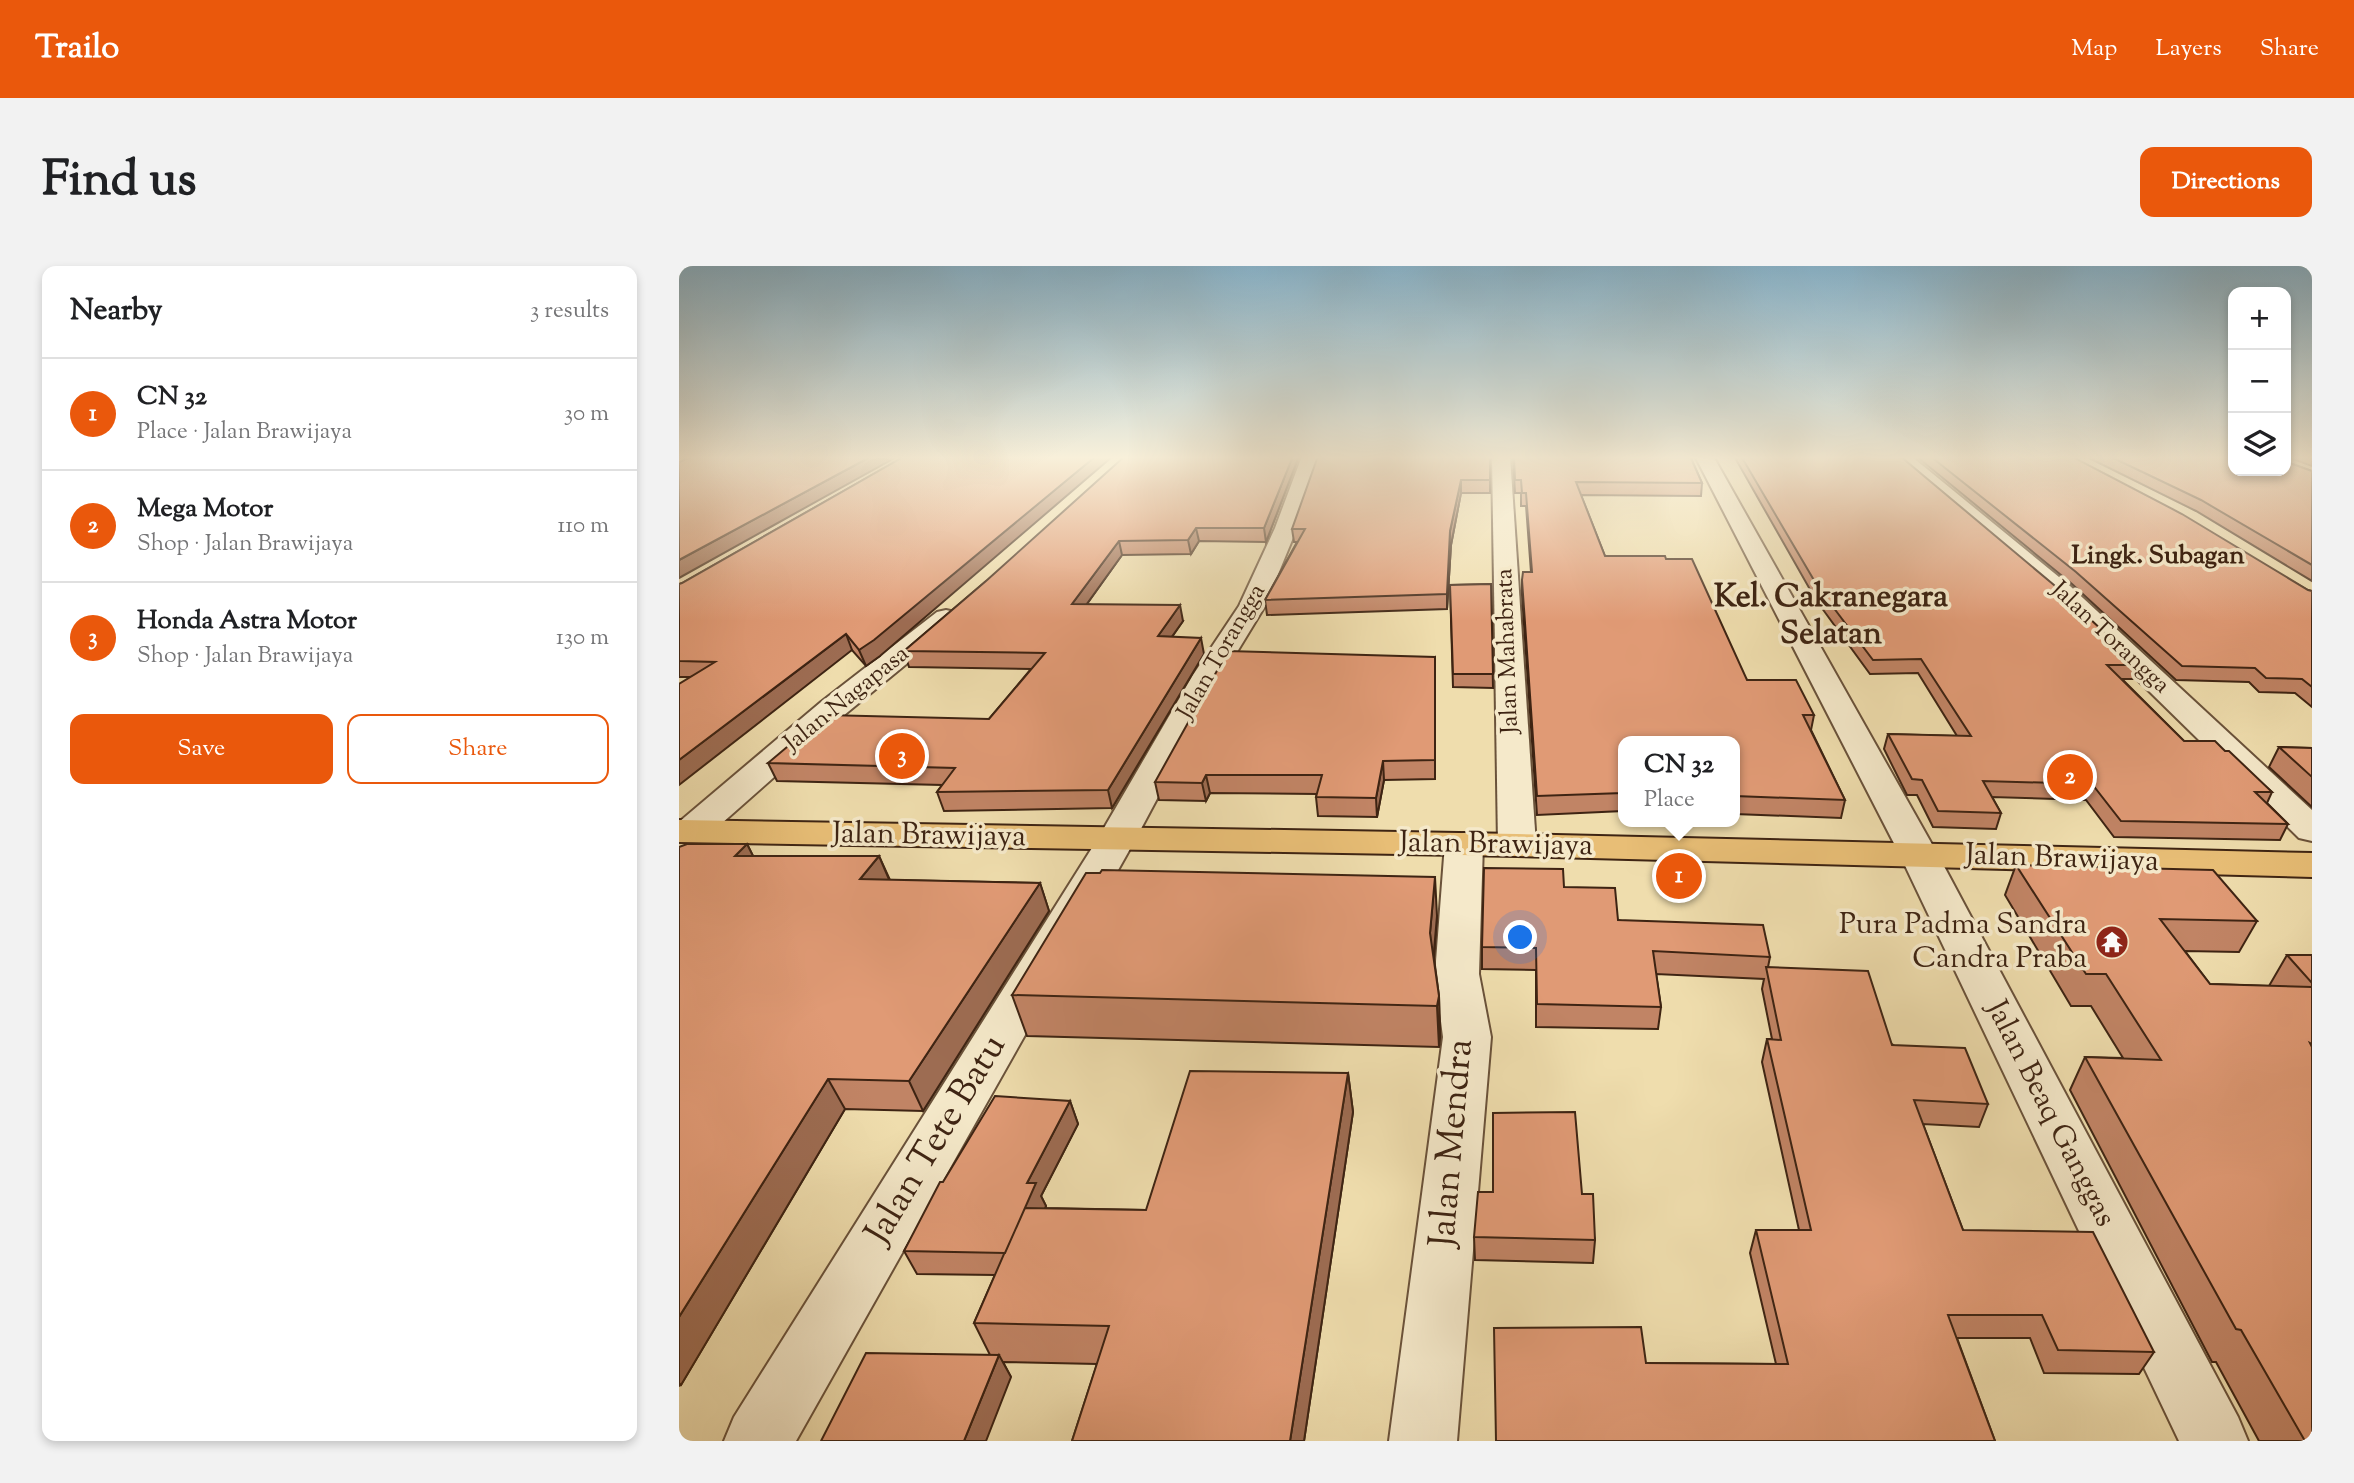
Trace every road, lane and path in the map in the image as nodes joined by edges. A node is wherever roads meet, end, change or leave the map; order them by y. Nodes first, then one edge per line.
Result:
1 (1292, 511) edge
2 (1503, 511) edge
3 (1734, 511) edge
4 (1968, 511) edge
5 (970, 597) edge
6 (2312, 830) edge
7 (697, 831) edge
8 (1116, 840) junction
9 (1464, 844) junction
10 (1517, 845) junction
11 (1919, 855) junction
12 (2312, 865) edge
13 (679, 868) edge
14 (758, 1441) edge
15 (1423, 1441) edge
16 (2214, 1441) edge

1 - 8 street, Jalan Torangga
2 - 10 street, Jalan Mahabrata
3 - 11 street, Jalan Beaq Ganggas
4 - 6 street, Jalan Torangga
5 - 7 street, Jalan Nagapasa
7 - 8 main road, Jalan Brawijaya
7 - 13 street, Jalan Nagapasa
8 - 9 main road, Jalan Brawijaya
8 - 14 street, Jalan Tete Batu
9 - 10 main road, Jalan Brawijaya
9 - 15 street, Jalan Mendra
10 - 11 main road, Jalan Brawijaya
11 - 12 main road, Jalan Brawijaya
11 - 16 street, Jalan Beaq Ganggas

